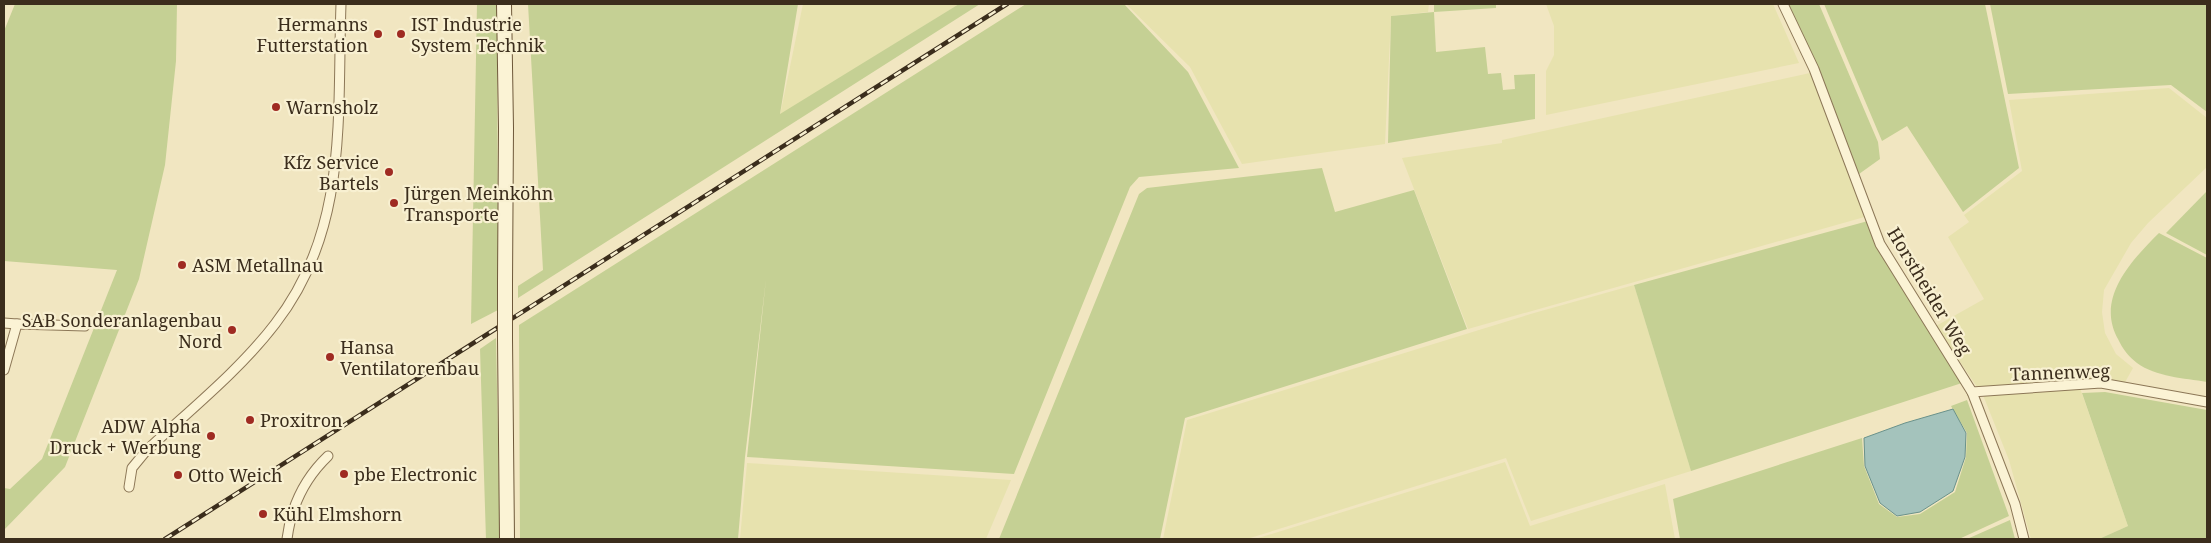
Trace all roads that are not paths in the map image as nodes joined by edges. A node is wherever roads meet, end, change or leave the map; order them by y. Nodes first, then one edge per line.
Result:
1 (341, 4) edge
2 (504, 4) edge
3 (1783, 4) edge
4 (4, 323) edge
5 (17, 324) junction
6 (85, 326) dead end
7 (5, 363) edge
8 (1972, 392) junction
9 (2207, 402) edge
10 (328, 456) dead end
11 (128, 487) dead end
12 (287, 539) edge
13 (507, 539) edge
14 (2024, 539) edge

1 - 11 street
2 - 13 main road, bridge
3 - 8 street, Horstheider Weg
4 - 5 street
5 - 6 street
5 - 7 street
8 - 9 street, Tannenweg
8 - 14 street, Horstheider Weg
10 - 12 street

